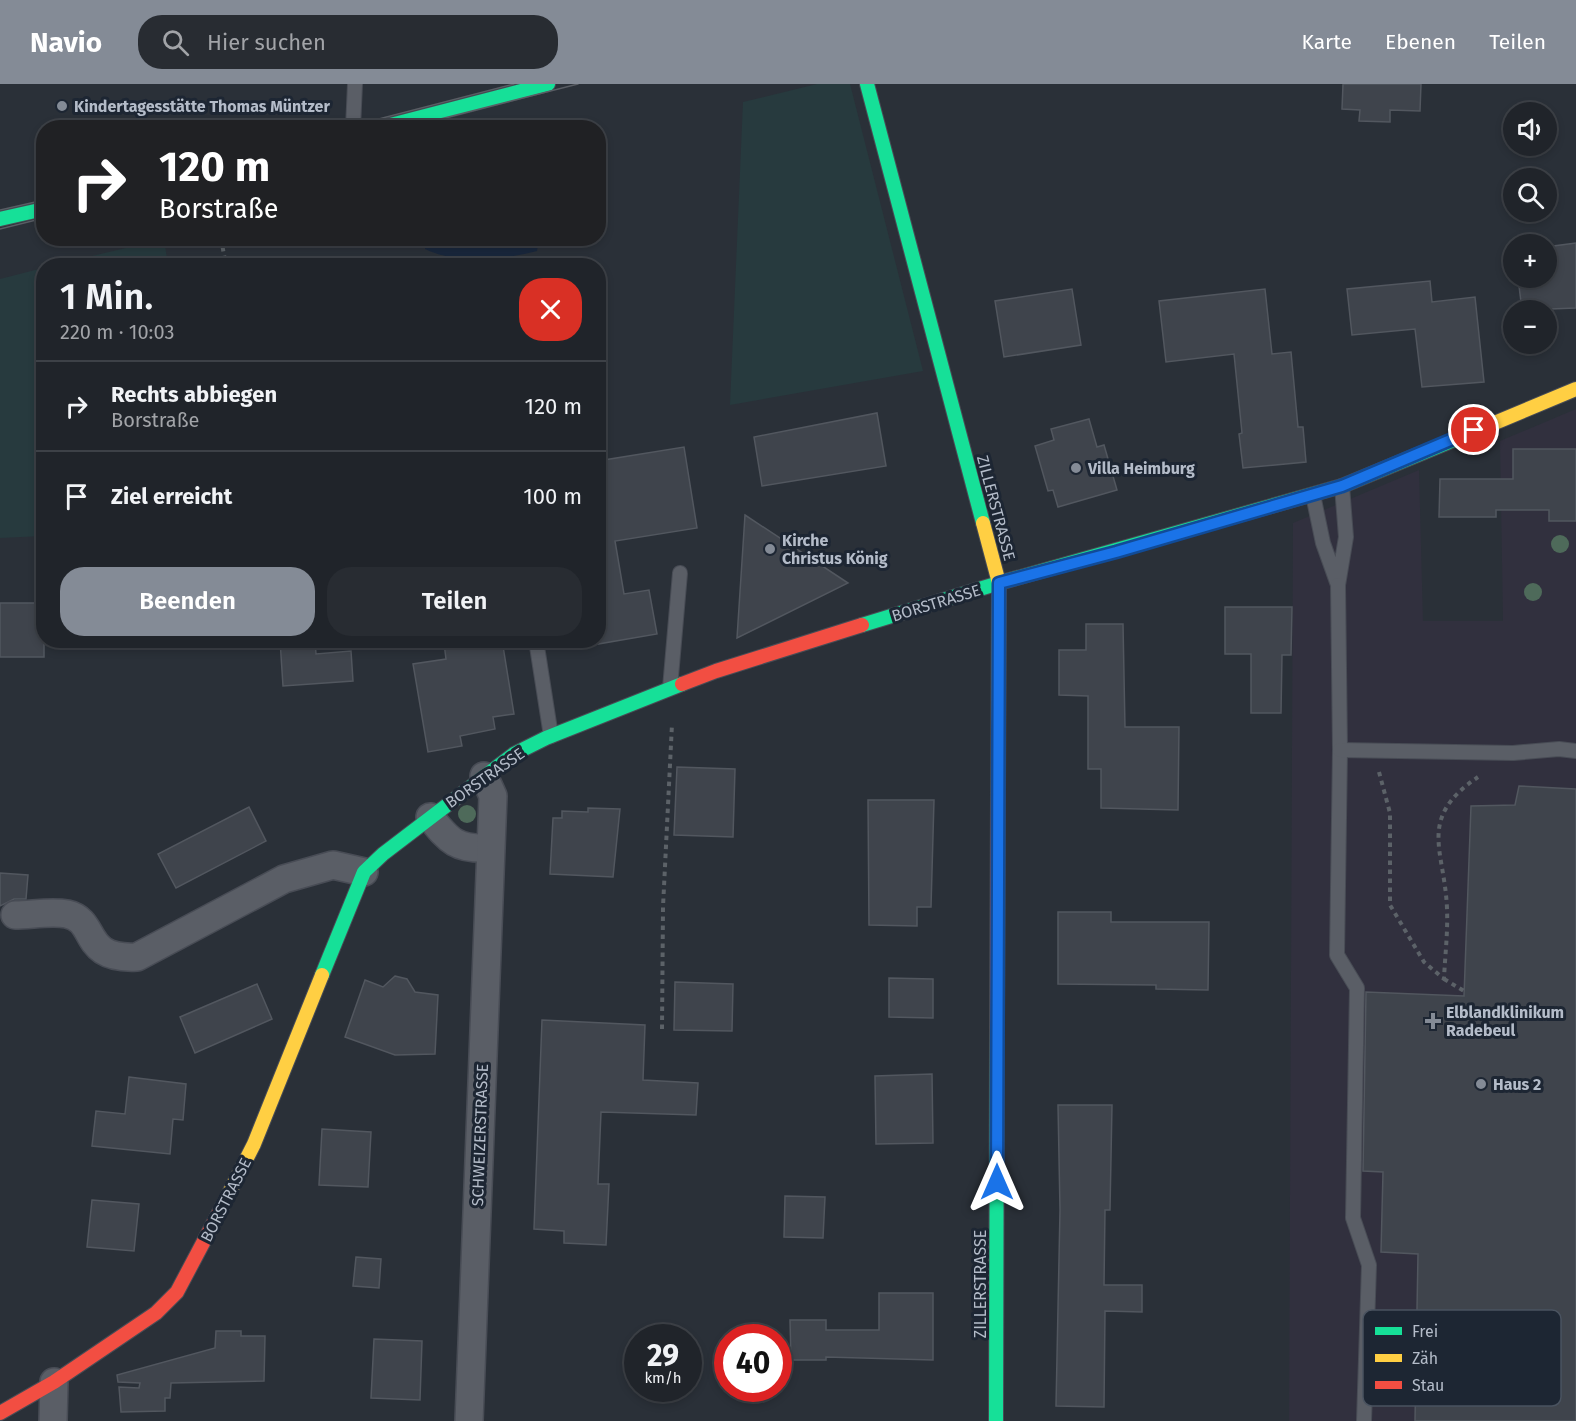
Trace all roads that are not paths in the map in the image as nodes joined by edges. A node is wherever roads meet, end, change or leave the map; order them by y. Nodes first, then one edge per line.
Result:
1 (355, 84) edge
2 (548, 84) edge
3 (867, 84) edge
4 (353, 120) edge
5 (410, 120) edge
6 (36, 211) edge
7 (0, 219) edge
8 (1576, 389) edge
9 (1342, 486) junction
10 (1313, 495) junction
11 (680, 573) dead end
12 (999, 583) junction
13 (1338, 585) junction
14 (537, 648) edge
15 (667, 691) junction
16 (551, 736) junction
17 (1340, 750) junction
18 (1576, 751) edge
19 (484, 776) junction
20 (430, 817) junction
21 (490, 848) junction
22 (364, 872) junction
23 (15, 915) dead end
24 (1368, 1310) edge
25 (54, 1383) junction
26 (1364, 1406) edge
27 (0, 1413) edge
28 (53, 1421) edge
29 (470, 1421) edge
30 (996, 1421) edge
31 (1364, 1421) edge

1 - 4 lane
2 - 5 street
3 - 12 street, ZILLERSTRASSE
6 - 7 street
8 - 9 street, BORSTRASSE
9 - 10 street, BORSTRASSE
9 - 13 lane
10 - 12 street, BORSTRASSE
10 - 13 lane
11 - 15 lane
12 - 15 street, BORSTRASSE
12 - 30 street, ZILLERSTRASSE
13 - 17 lane
14 - 16 lane
15 - 16 street, BORSTRASSE
16 - 19 street, BORSTRASSE
17 - 18 lane
17 - 24 lane
19 - 20 street, BORSTRASSE
19 - 21 street, SCHWEIZERSTRASSE
20 - 21 street
20 - 22 street, BORSTRASSE
21 - 29 street, SCHWEIZERSTRASSE
22 - 23 street
22 - 25 street, BORSTRASSE
25 - 27 street, BORSTRASSE
25 - 28 street
26 - 31 lane

